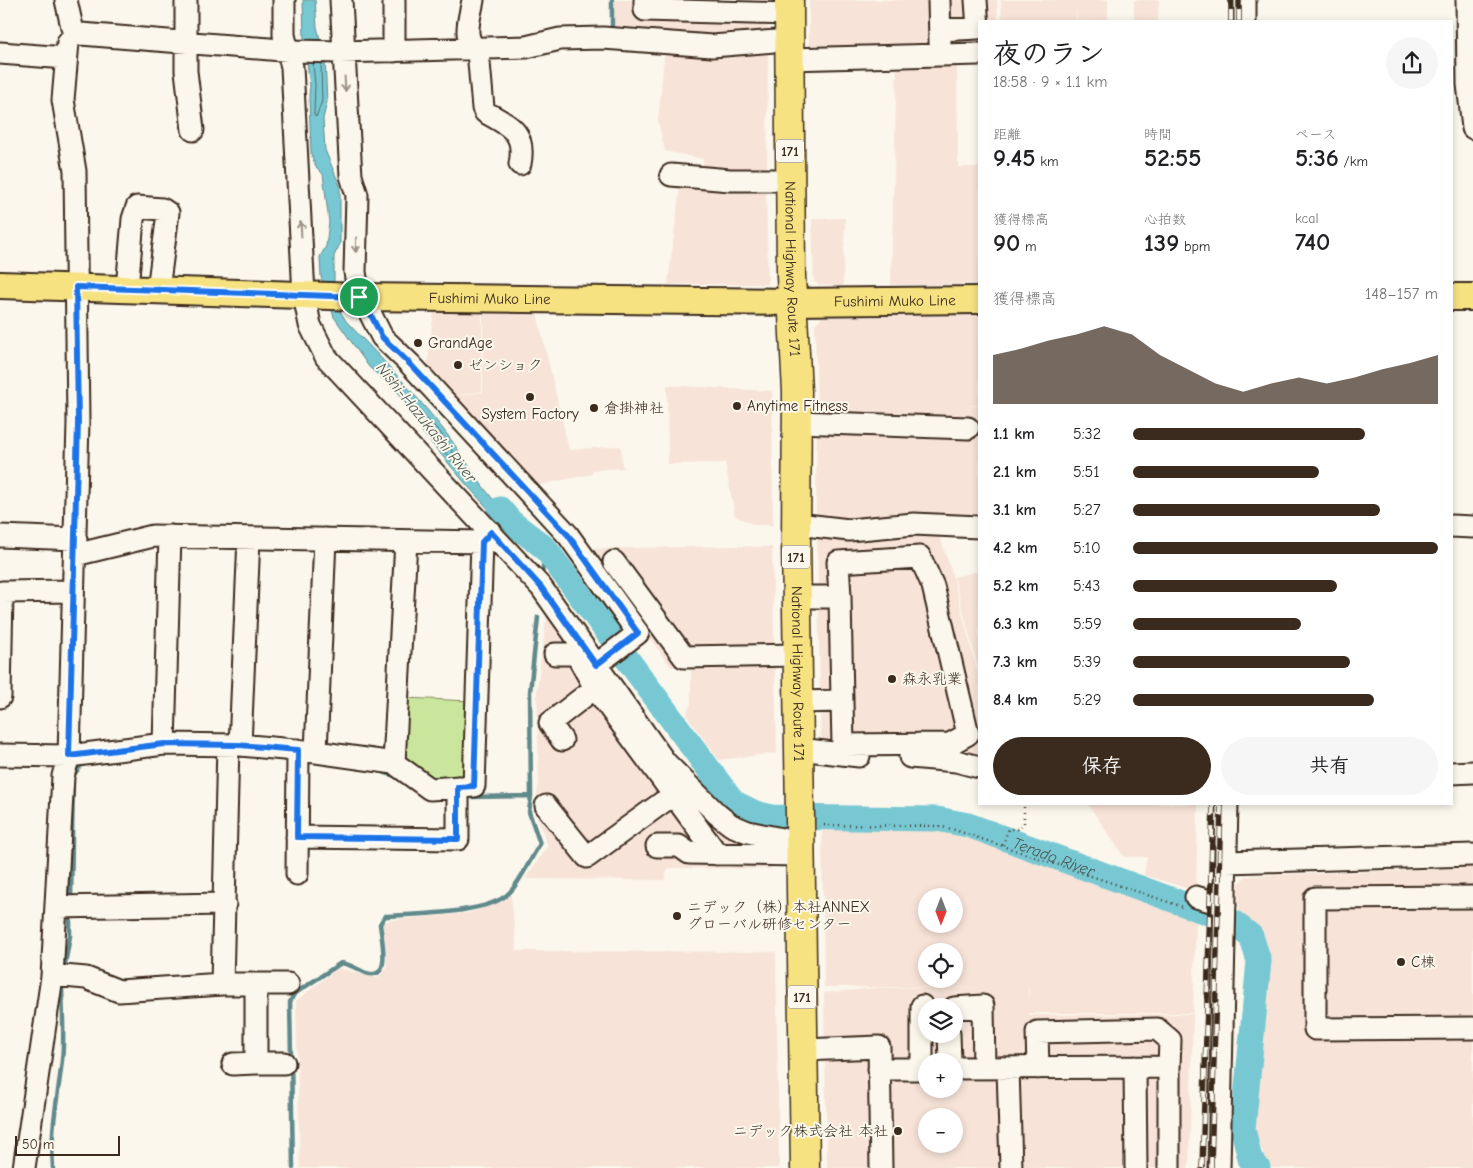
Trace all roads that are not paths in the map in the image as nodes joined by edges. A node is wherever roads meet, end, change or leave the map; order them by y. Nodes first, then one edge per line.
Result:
1 (66, 0) edge
2 (186, 0) edge
3 (284, 0) edge
4 (341, 0) edge
5 (394, 0) edge
6 (473, 0) edge
7 (645, 0) edge
8 (939, 0) edge
9 (976, 0) edge
10 (1246, 0) edge
11 (1467, 0) edge
12 (671, 6) edge
13 (693, 6) edge
14 (715, 6) edge
15 (745, 6) edge
16 (1244, 20) edge
17 (789, 28) edge
18 (940, 30) junction
19 (74, 36) junction
20 (186, 41) junction
21 (472, 47) junction
22 (291, 51) junction
23 (394, 51) junction
24 (342, 52) junction
25 (0, 53) edge
26 (978, 54) edge
27 (941, 55) junction
28 (66, 58) junction
29 (1473, 128) edge
30 (193, 130) dead end
31 (520, 164) dead end
32 (671, 175) dead end
33 (790, 180) junction
34 (0, 285) edge
35 (76, 287) junction
36 (127, 289) junction
37 (158, 290) junction
38 (304, 295) junction
39 (359, 297) junction
40 (1453, 297) edge
41 (1473, 297) edge
42 (978, 300) edge
43 (792, 302) junction
44 (797, 422) junction
45 (968, 428) dead end
46 (797, 524) junction
47 (1453, 526) edge
48 (978, 527) edge
49 (1473, 527) edge
50 (0, 536) edge
51 (170, 536) junction
52 (486, 537) junction
53 (249, 538) junction
54 (325, 539) junction
55 (406, 541) junction
56 (81, 548) junction
57 (614, 562) dead end
58 (73, 591) junction
59 (797, 597) junction
60 (840, 597) junction
61 (554, 623) dead end
62 (798, 655) junction
63 (596, 665) junction
64 (595, 688) junction
65 (0, 697) edge
66 (842, 701) junction
67 (798, 702) junction
68 (562, 740) dead end
69 (164, 744) junction
70 (234, 745) junction
71 (799, 749) junction
72 (307, 751) junction
73 (0, 755) edge
74 (79, 755) junction
75 (394, 763) junction
76 (978, 767) edge
77 (1473, 772) edge
78 (1453, 773) edge
79 (458, 787) junction
80 (674, 794) junction
81 (1227, 805) edge
82 (546, 806) dead end
83 (796, 833) junction
84 (297, 837) junction
85 (656, 846) dead end
86 (718, 854) junction
87 (1473, 855) edge
88 (1226, 862) junction
89 (297, 874) dead end
90 (1473, 897) edge
91 (1191, 902) road end
92 (225, 904) junction
93 (56, 907) junction
94 (1225, 915) junction
95 (52, 975) junction
96 (222, 984) junction
97 (256, 984) junction
98 (288, 984) dead end
99 (963, 1007) edge
100 (1473, 1028) edge
101 (803, 1050) junction
102 (256, 1063) junction
103 (284, 1063) dead end
104 (233, 1064) dead end
105 (1135, 1067) junction
106 (1169, 1067) junction
107 (963, 1068) edge
108 (984, 1068) junction
109 (1008, 1068) junction
110 (1038, 1068) junction
111 (880, 1069) junction
112 (918, 1069) edge
113 (24, 1168) edge
114 (805, 1168) edge
115 (881, 1168) edge
116 (1011, 1168) edge
117 (1136, 1168) edge
118 (1169, 1168) edge
119 (1219, 1168) edge

1 - 19 street
2 - 20 street
3 - 22 street
4 - 24 street
5 - 23 street
6 - 21 street
7 - 12 street
8 - 18 street
9 - 18 street
10 - 16 street
11 - 29 street
12 - 13 street
13 - 14 street
14 - 15 street
15 - 17 street
17 - 21 street
17 - 27 street
17 - 33 highway, National Highway Route 171 / 171
18 - 27 street
19 - 20 street
19 - 28 street
20 - 22 street
20 - 30 street
21 - 23 street
21 - 31 street
22 - 24 street
38 -> 22 street
23 - 24 street
24 -> 39 street
25 - 28 street
26 - 27 street
28 - 35 street
32 - 33 street
33 - 43 highway, National Highway Route 171 / 171
34 - 35 main road, Fushimi Muko Line
35 - 36 main road, Fushimi Muko Line
35 - 56 street
36 - 37 main road, Fushimi Muko Line
36 - 37 street
37 - 38 main road, Fushimi Muko Line
38 - 39 main road, Fushimi Muko Line
38 - 52 street
39 - 43 main road, Fushimi Muko Line
39 - 63 street
40 - 41 main road
42 - 43 main road, Fushimi Muko Line
43 - 44 highway, National Highway Route 171 / 171
44 - 45 street
44 - 46 highway, National Highway Route 171 / 171
46 - 48 street
46 - 59 highway, National Highway Route 171 / 171
47 - 49 street
50 - 56 street
51 - 53 street
51 - 56 street
51 - 69 street
52 - 55 street
52 - 63 street
52 - 79 street
53 - 54 street
53 - 70 street
54 - 55 street
54 - 72 street
55 - 75 street
56 - 58 street
57 - 62 street
58 - 65 street
58 - 74 street
59 - 60 street
59 - 62 highway, National Highway Route 171 / 171
60 - 66 street
60 - 66 street
61 - 64 street
62 - 67 highway, National Highway Route 171 / 171
63 - 83 street
64 - 68 street
64 - 80 street
66 - 67 street
67 - 71 highway, National Highway Route 171 / 171
69 - 70 street
69 - 74 street
70 - 72 street
70 - 92 street
71 - 76 street
71 - 83 highway, National Highway Route 171 / 171
72 - 75 street
72 - 84 street
73 - 74 street
74 - 93 street
75 - 79 street
77 - 78 street
79 - 84 street
80 - 82 street
80 - 86 street
81 - 88 street
83 - 86 street
83 - 101 highway, National Highway Route 171 / 171
84 - 89 street
85 - 86 street
87 - 88 street
88 - 94 street
90 - 100 street
91 - 94 street
92 - 93 street
92 - 96 street
93 - 95 street
94 - 119 street
95 - 96 street
95 - 113 street
96 - 97 street
97 - 98 street
97 - 102 street
99 - 108 street
101 - 111 street
101 - 114 highway, National Highway Route 171 / 171
102 - 103 street
102 - 104 street
105 - 106 street
105 - 110 street
105 - 117 street
106 - 110 street
106 - 118 street
107 - 108 street
108 - 109 street
109 - 110 street
109 - 116 street
111 - 112 street
111 - 115 street

